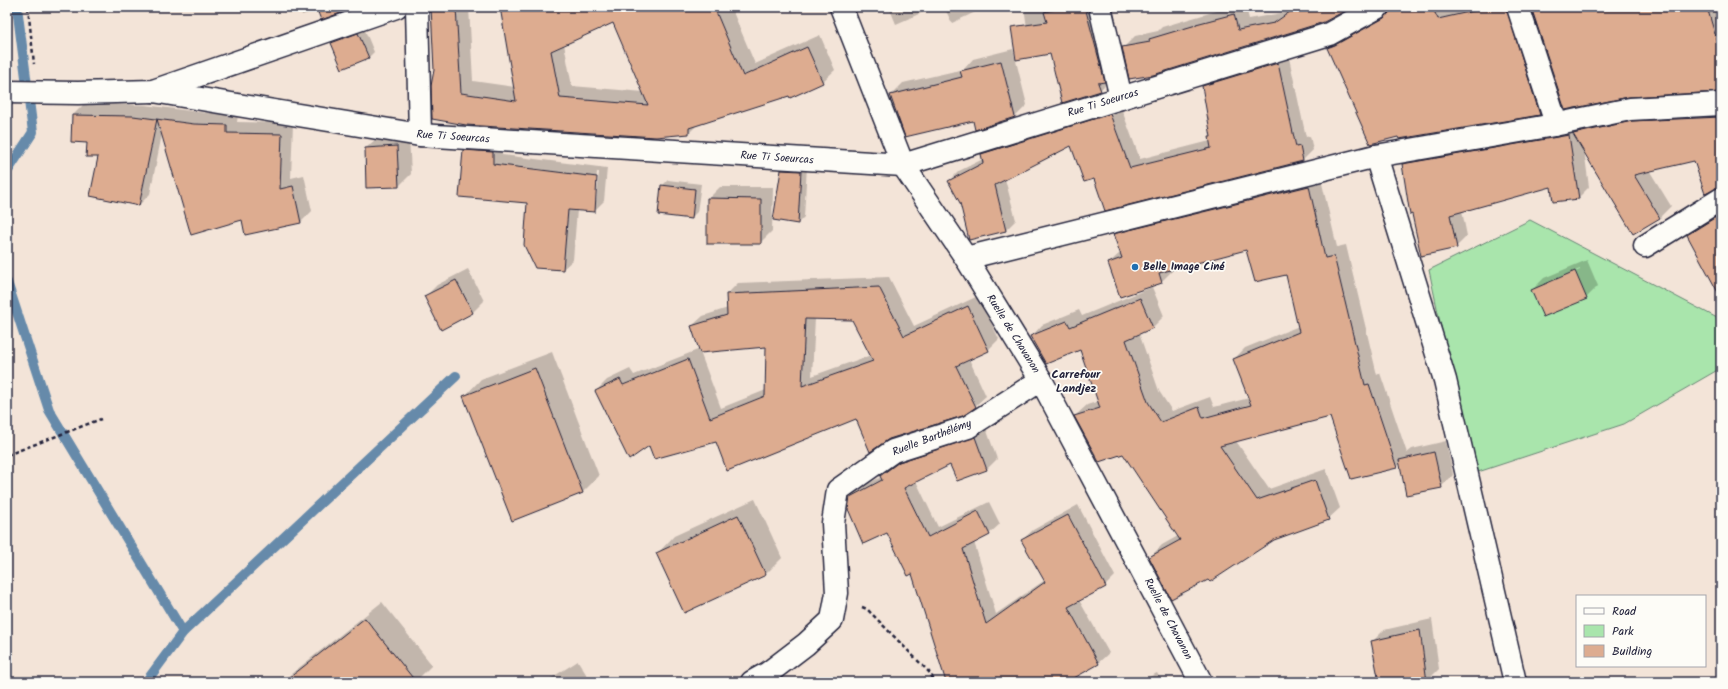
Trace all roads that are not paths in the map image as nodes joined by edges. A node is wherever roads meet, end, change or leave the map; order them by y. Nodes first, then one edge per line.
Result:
1 (396, 7) edge
2 (417, 7) edge
3 (841, 7) edge
4 (1100, 7) edge
5 (1378, 7) edge
6 (1518, 7) edge
7 (153, 91) junction
8 (7, 92) edge
9 (1121, 98) junction
10 (1721, 104) edge
11 (1554, 125) junction
12 (420, 135) junction
13 (1376, 156) junction
14 (903, 166) junction
15 (1721, 199) edge
16 (1644, 246) dead end
17 (966, 258) junction
18 (1041, 380) junction
19 (752, 682) edge
20 (1201, 682) edge
21 (1515, 682) edge

1 - 7 street
2 - 12 street
3 - 14 street, Ruelle de Chavanon
4 - 9 street
5 - 9 street, Rue Ti Soeurcas
6 - 11 street
7 - 8 street
7 - 12 street, Rue Ti Soeurcas
9 - 14 street, Rue Ti Soeurcas
10 - 11 street
11 - 13 street
12 - 14 street, Rue Ti Soeurcas
13 - 17 street
13 - 21 street
14 - 17 street, Ruelle de Chavanon
15 - 16 street
17 - 18 street, Ruelle de Chavanon
18 - 19 street, Ruelle Barthélémy
18 - 20 street, Ruelle de Chavanon

